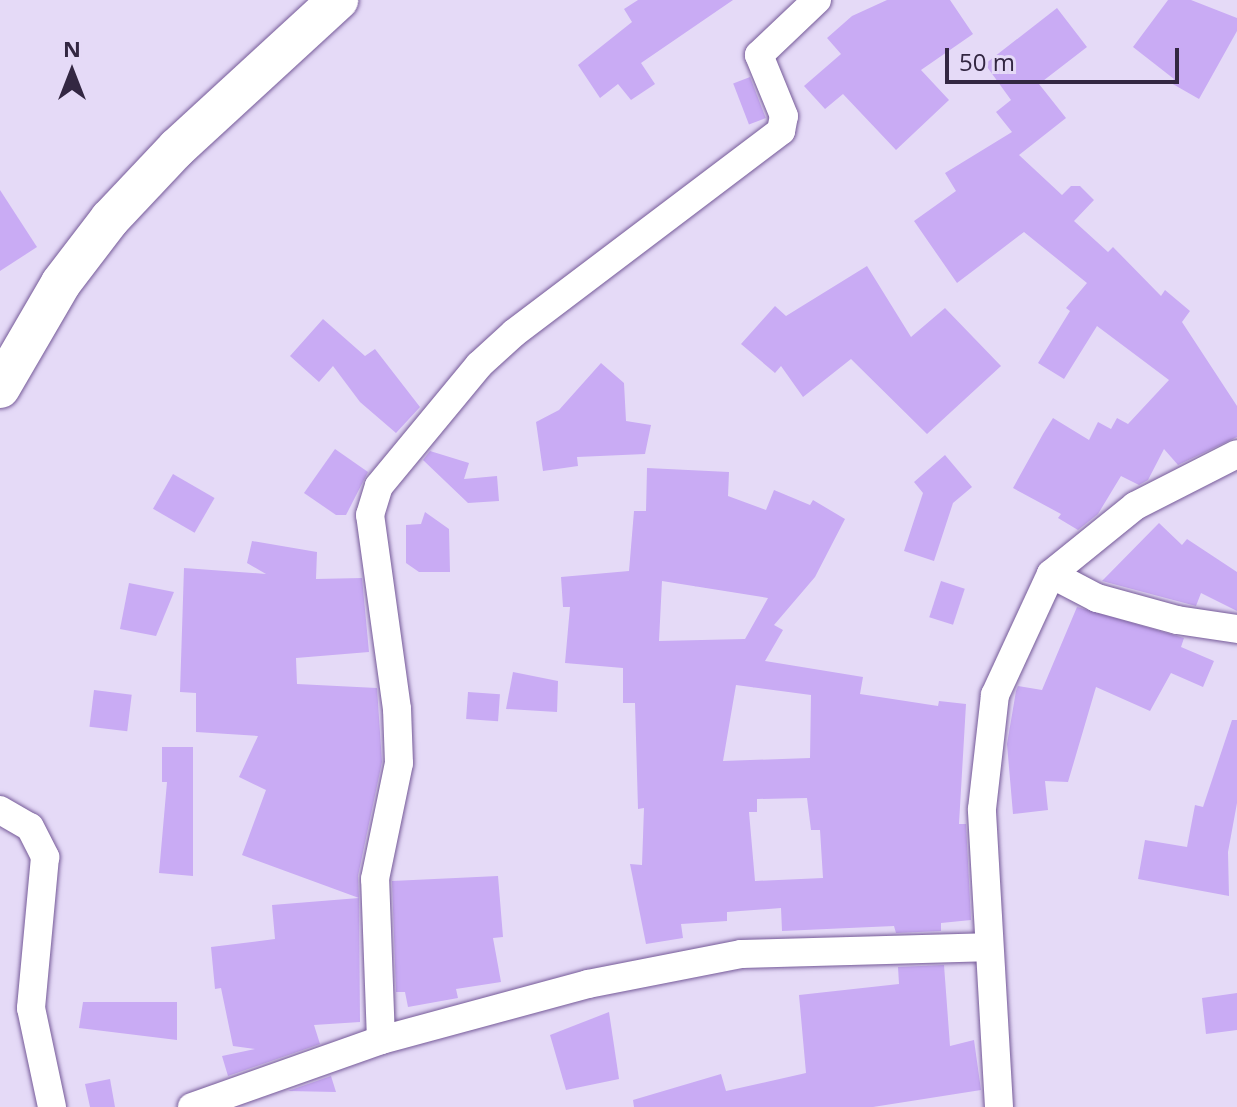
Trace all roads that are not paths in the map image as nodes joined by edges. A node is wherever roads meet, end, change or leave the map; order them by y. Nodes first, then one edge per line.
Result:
1 (338, 0) edge
2 (817, 0) edge
3 (0, 388) edge
4 (1237, 454) edge
5 (1051, 574) junction
6 (1237, 629) edge
7 (0, 810) edge
8 (986, 947) junction
9 (381, 1040) junction
10 (52, 1107) edge
11 (192, 1107) edge
12 (999, 1107) edge

1 - 3 main road
2 - 9 street
4 - 5 street
5 - 6 street
5 - 8 street
7 - 10 street
8 - 9 street
8 - 12 street
9 - 11 street

